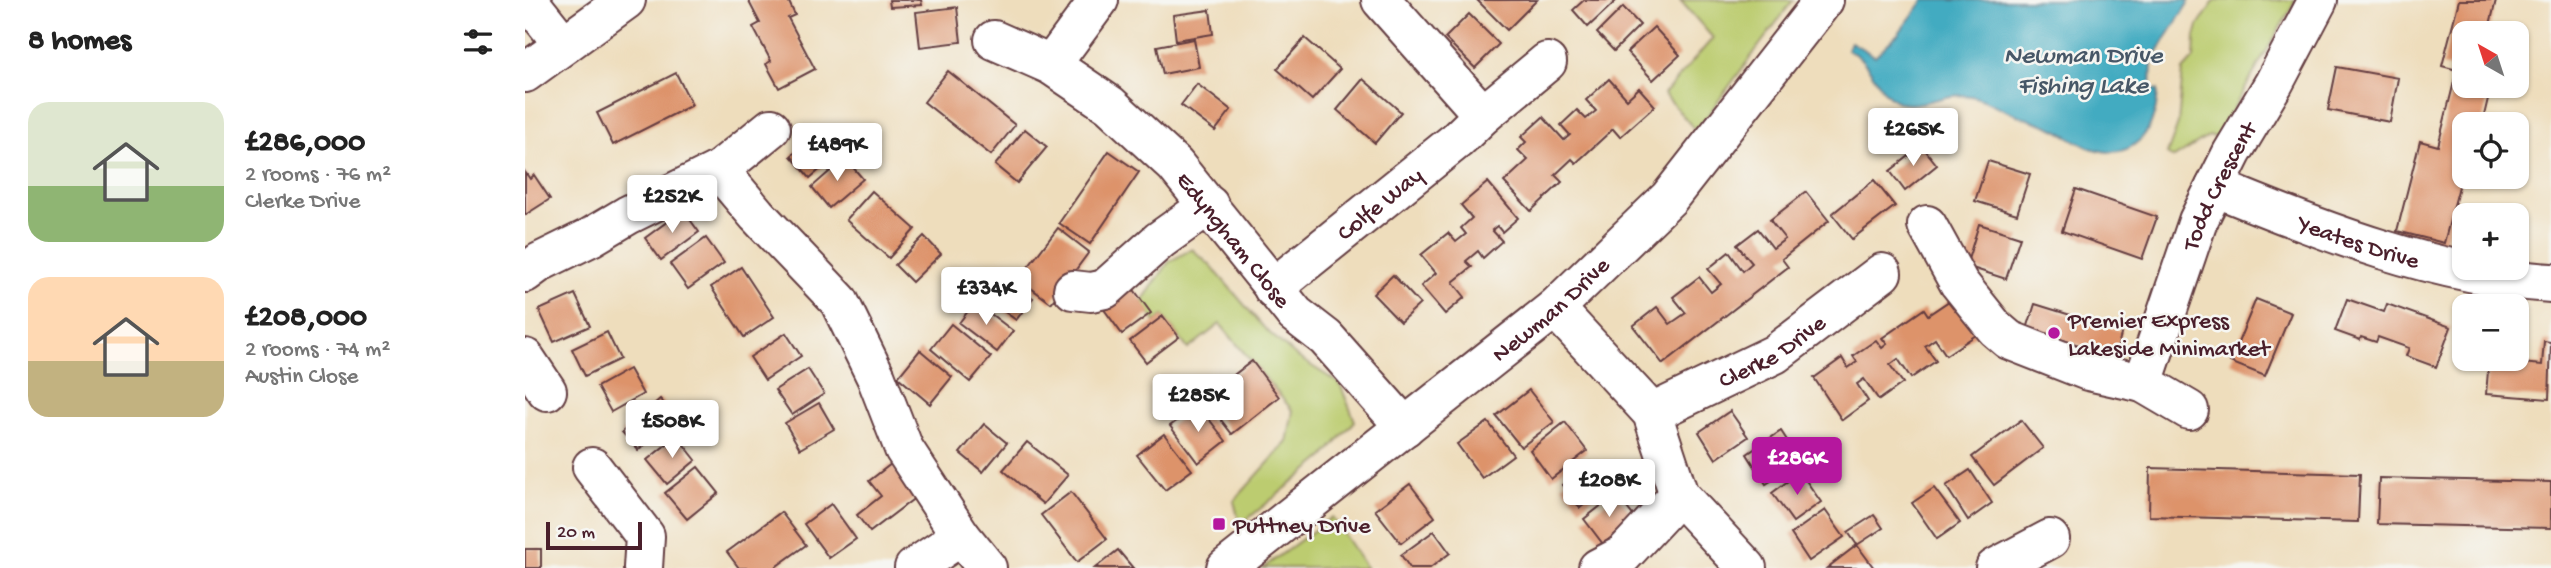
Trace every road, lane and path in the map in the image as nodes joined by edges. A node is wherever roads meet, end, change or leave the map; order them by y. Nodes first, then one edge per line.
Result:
1 (528, 0) edge
2 (626, 0) edge
3 (1099, 0) edge
4 (1381, 0) edge
5 (1824, 0) edge
6 (2318, 0) edge
7 (994, 40) dead end
8 (563, 44) junction
9 (1547, 62) dead end
10 (1051, 65) junction
11 (525, 73) edge
12 (1483, 115) junction
13 (771, 128) dead end
14 (719, 170) junction
15 (2215, 187) junction
16 (1209, 205) junction
17 (1927, 225) dead end
18 (525, 273) edge
19 (1882, 273) dead end
20 (2551, 283) edge
21 (1273, 288) junction
22 (1073, 290) dead end
23 (1555, 308) junction
24 (525, 359) edge
25 (2143, 383) junction
26 (547, 391) dead end
27 (2189, 410) dead end
28 (1652, 413) junction
29 (1405, 427) junction
30 (592, 467) dead end
31 (1679, 495) junction
32 (961, 536) junction
33 (2050, 538) dead end
34 (644, 552) edge
35 (914, 568) edge
36 (986, 568) edge
37 (1226, 568) edge
38 (1598, 568) edge
39 (1747, 568) edge
40 (1995, 568) edge

1 - 8 street
2 - 8 street
3 - 10 street
4 - 12 street
5 - 23 street, Newman Drive
6 - 15 street, Todd Crescent
7 - 10 street, Edyngham Close
8 - 11 street
9 - 12 street, Colfe Way
10 - 16 street, Edyngham Close
12 - 21 street, Colfe Way
13 - 14 street
14 - 18 street
14 - 32 street
15 - 20 street, Yeates Drive
15 - 25 street, Todd Crescent
16 - 21 street, Edyngham Close
16 - 22 street
17 - 25 street
19 - 28 street, Clerke Drive
21 - 29 street, Edyngham Close
23 - 28 street
23 - 29 street, Newman Drive
24 - 26 street
25 - 27 street
28 - 31 street
29 - 37 street, Newman Drive
30 - 34 street
31 - 38 street
31 - 39 street
32 - 35 street
32 - 36 street
33 - 40 street

